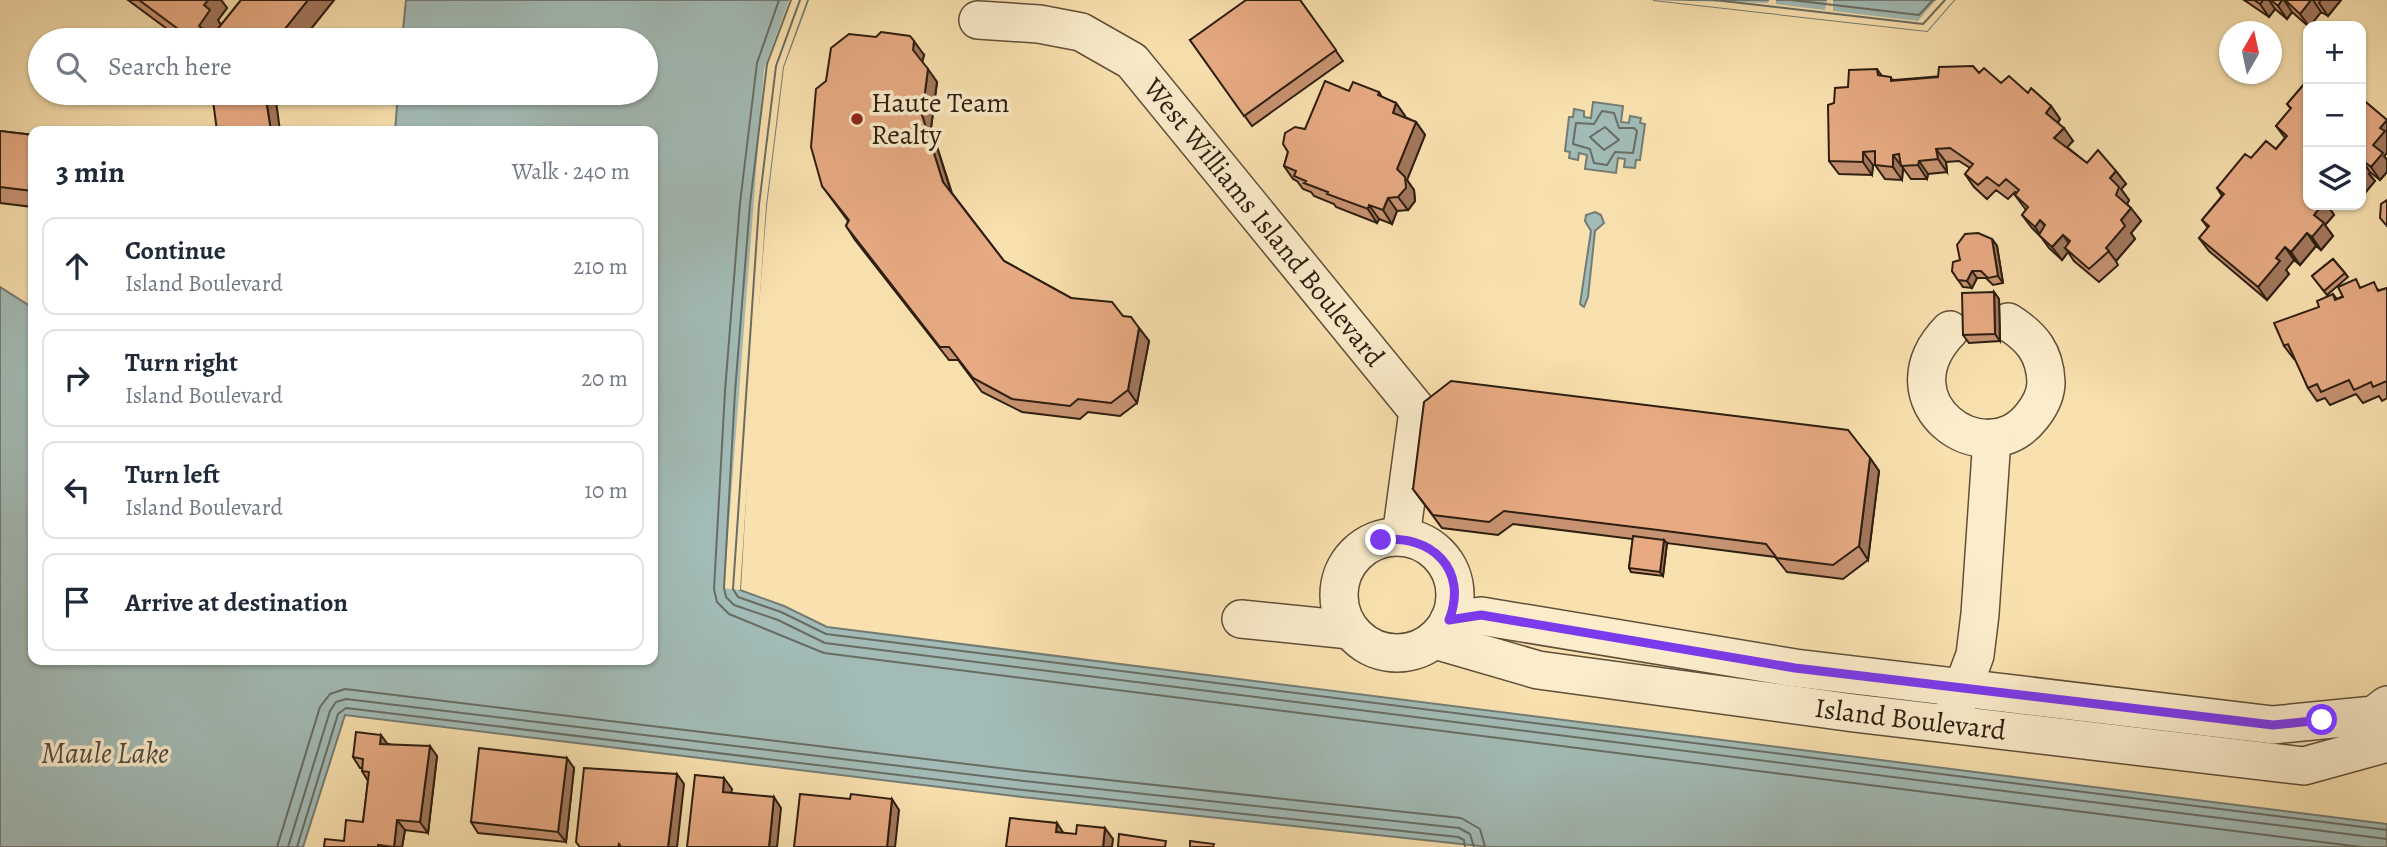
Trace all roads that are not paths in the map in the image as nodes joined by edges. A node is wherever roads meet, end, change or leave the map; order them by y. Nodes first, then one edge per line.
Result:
1 (978, 20) dead end
2 (2008, 323) dead end
3 (1950, 330) dead end
4 (1992, 438) junction
5 (1401, 537) junction
6 (1241, 619) dead end
7 (1350, 630) junction
8 (1442, 630) junction
9 (1961, 688) junction
10 (2387, 705) edge
11 (2322, 720) junction
12 (1951, 725) junction
13 (2387, 743) edge
14 (2325, 760) junction

1 - 5 street, West Williams Island Boulevard
2 - 4 street
3 - 4 street
4 - 9 street
5 - 7 street
5 - 8 street
6 - 7 street
7 - 8 street, Island Boulevard
8 - 9 street, Island Boulevard
8 - 12 street, Island Boulevard
9 - 11 street, Island Boulevard
9 - 12 street
10 - 11 street, Island Boulevard
11 - 14 street
12 - 14 street, Island Boulevard
13 - 14 street, Island Boulevard

